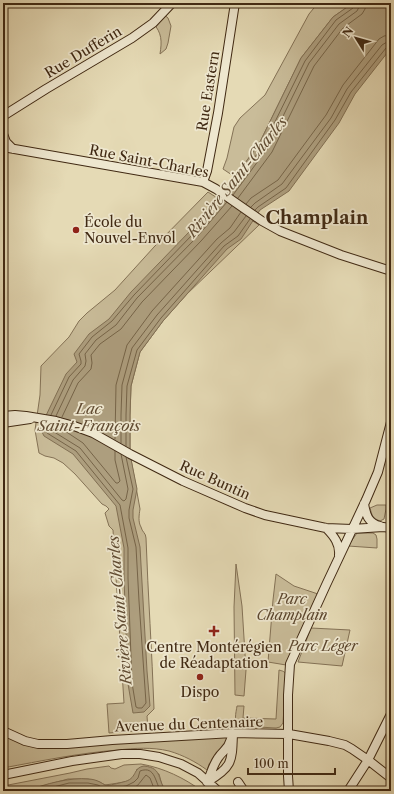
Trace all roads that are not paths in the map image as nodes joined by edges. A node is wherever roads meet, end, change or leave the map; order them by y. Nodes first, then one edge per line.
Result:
1 (172, 3) edge
2 (235, 3) edge
3 (3, 116) edge
4 (3, 134) edge
5 (3, 147) edge
6 (13, 149) junction
7 (203, 182) junction
8 (391, 271) edge
9 (3, 416) edge
10 (41, 418) junction
11 (391, 422) edge
12 (3, 423) edge
13 (364, 504) junction
14 (387, 527) edge
15 (326, 528) junction
16 (352, 529) junction
17 (339, 557) junction
18 (391, 714) edge
19 (3, 731) edge
20 (233, 733) junction
21 (289, 734) junction
22 (368, 760) junction
23 (3, 775) edge
24 (391, 778) edge
25 (207, 782) junction
26 (238, 782) dead end
27 (218, 791) edge
28 (244, 791) edge
29 (289, 791) edge
30 (348, 791) edge

1 - 3 street, Rue Dufferin
2 - 7 street, Rue Eastern
4 - 6 street
5 - 6 street, Rue Saint-Charles
6 - 7 street, Rue Saint-Charles
7 - 8 street, Rue Saint-Charles
9 - 10 street, Rue Buntin
10 - 12 street, Rue Buntin
10 - 15 street, Rue Buntin
11 - 13 street
13 - 14 street
13 - 16 street
14 - 16 street, Rue Buntin
15 - 16 street, Rue Buntin
15 - 17 street
16 - 17 street
17 - 21 street
18 - 22 street
19 - 20 street, Avenue du Centenaire
20 - 21 street, Avenue du Centenaire
20 - 25 street
20 - 25 street
21 - 22 street, Avenue du Centenaire
21 - 29 street
22 - 24 street, Avenue du Centenaire
22 - 30 street
23 - 25 street, Avenue du Centenaire
25 - 27 street, Avenue du Centenaire
26 - 28 street

